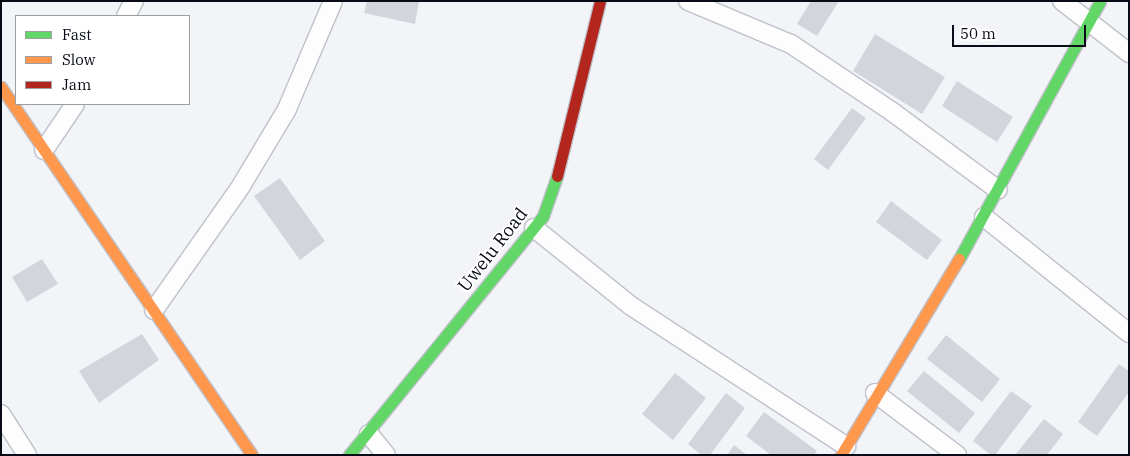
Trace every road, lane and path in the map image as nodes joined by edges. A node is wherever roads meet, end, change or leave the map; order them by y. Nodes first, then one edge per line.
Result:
1 (134, 1) edge
2 (332, 1) edge
3 (600, 1) edge
4 (688, 1) edge
5 (1062, 1) edge
6 (1100, 1) edge
7 (127, 15) edge
8 (1088, 22) junction
9 (1129, 53) edge
10 (1, 87) edge
11 (74, 105) edge
12 (44, 150) junction
13 (998, 190) junction
14 (984, 217) junction
15 (534, 228) junction
16 (154, 310) junction
17 (1129, 333) edge
18 (876, 393) junction
19 (1, 414) edge
20 (369, 434) junction
21 (6, 436) edge
22 (843, 450) edge
23 (27, 455) edge
24 (252, 455) edge
25 (349, 455) edge
26 (386, 455) edge
27 (957, 455) edge

1 - 7 street
2 - 16 street
3 - 15 street, Uwelu Road
4 - 13 street
5 - 8 street
6 - 8 street
8 - 9 street
8 - 13 street
10 - 12 street
11 - 12 street
12 - 16 street
13 - 14 street
14 - 17 street
14 - 18 street
15 - 20 street, Uwelu Road
15 - 22 street
16 - 24 street
18 - 22 street
18 - 27 street
19 - 21 street
20 - 25 street, Uwelu Road
20 - 26 street
21 - 23 street

